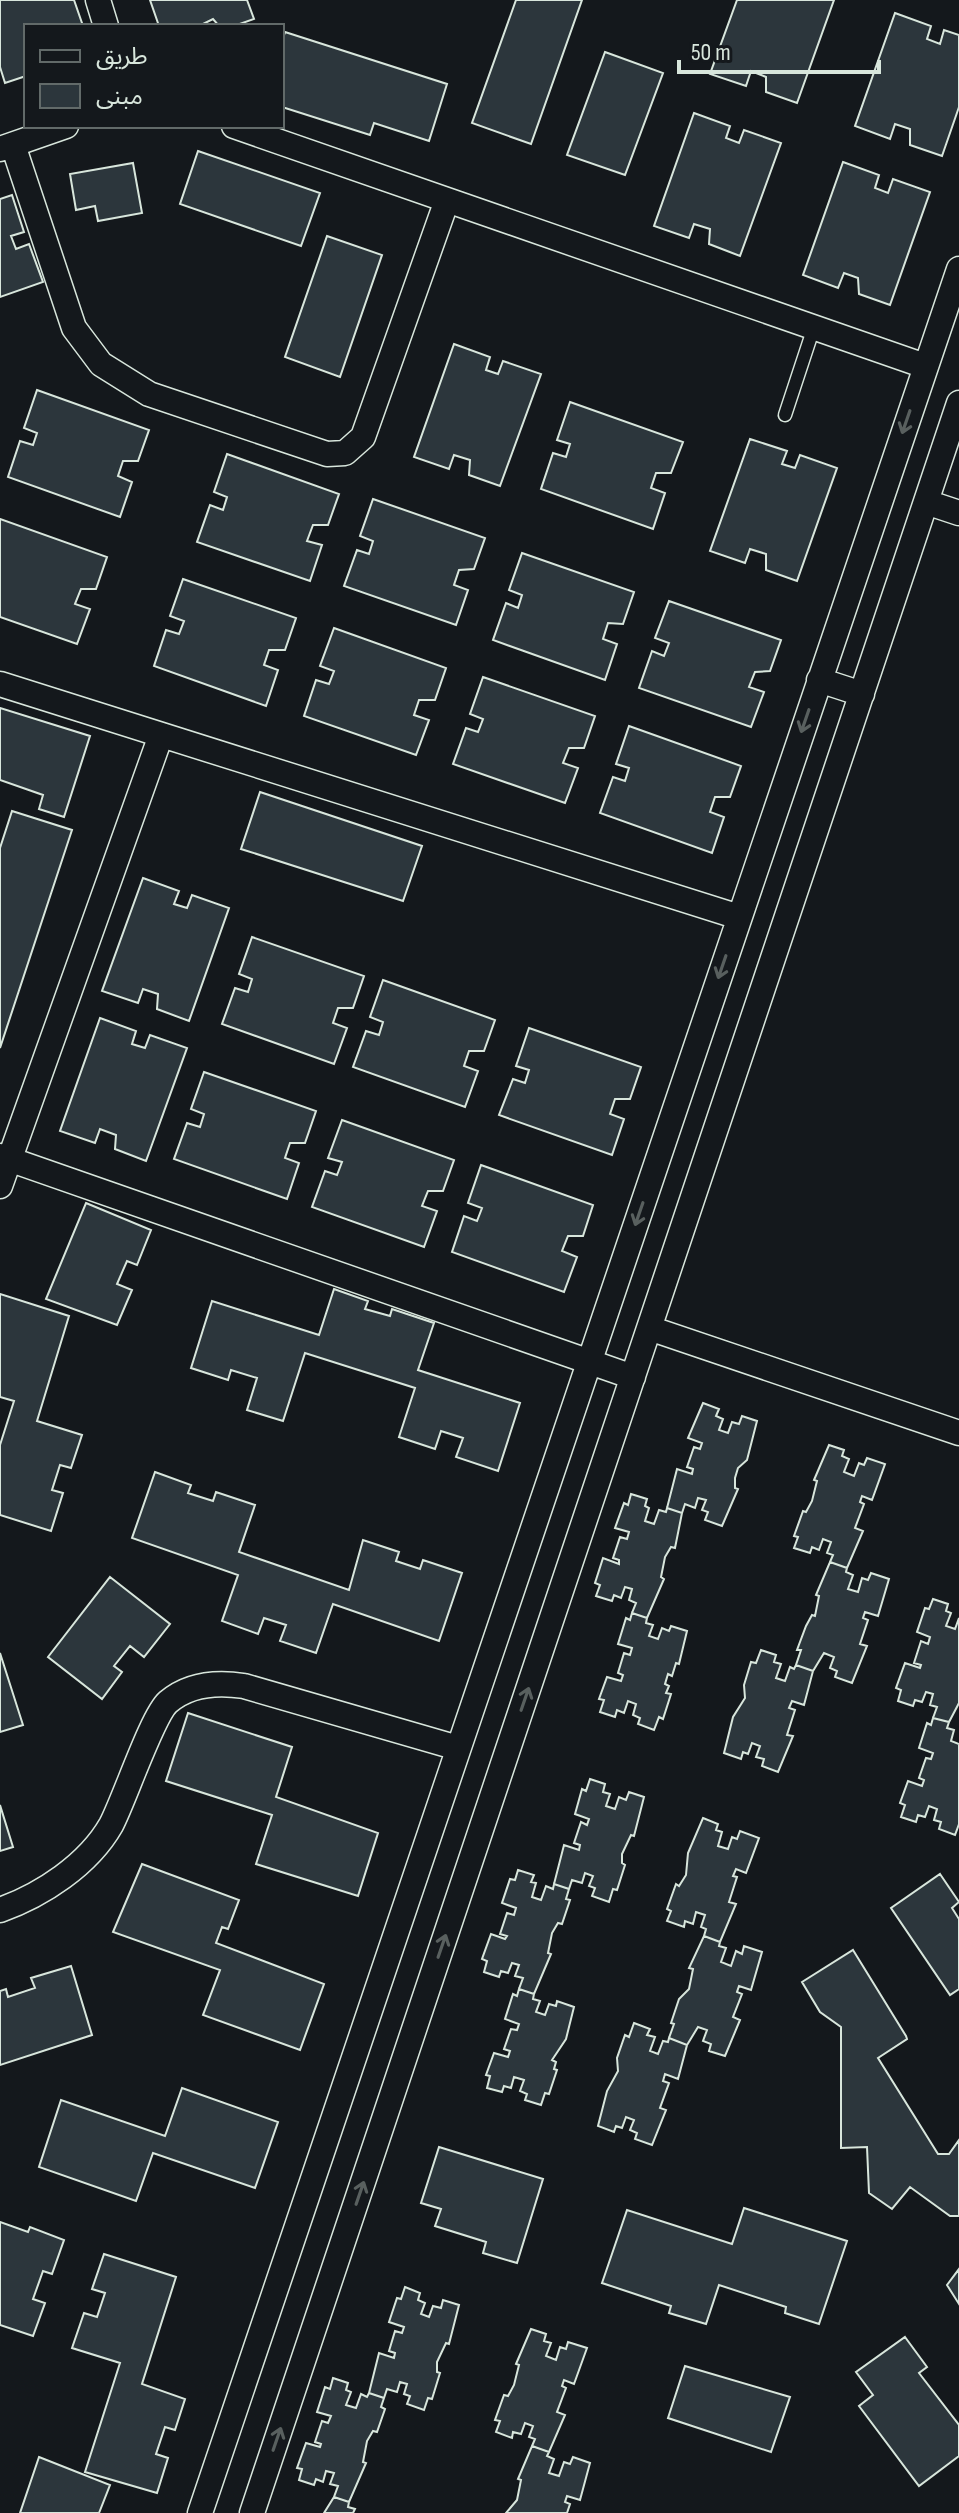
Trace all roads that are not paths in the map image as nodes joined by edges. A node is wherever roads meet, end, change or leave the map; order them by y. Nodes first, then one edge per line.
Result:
1 (98, 0) edge
2 (105, 24) edge
3 (60, 128) edge
4 (240, 128) edge
5 (6, 147) edge
6 (447, 200) junction
7 (959, 269) edge
8 (814, 327) junction
9 (925, 366) junction
10 (959, 403) edge
11 (785, 415) dead end
12 (926, 502) junction
13 (959, 513) edge
14 (819, 680) junction
15 (0, 684) edge
16 (862, 694) junction
17 (161, 735) junction
18 (739, 917) junction
19 (5, 1157) edge
20 (0, 1186) edge
21 (649, 1328) junction
22 (589, 1362) junction
23 (633, 1377) junction
24 (959, 1433) edge
25 (458, 1748) junction
26 (0, 1910) edge
27 (200, 2513) edge
28 (252, 2513) edge

1 - 2 street
3 - 5 street
4 - 6 street
5 - 6 street
6 - 8 street
7 - 9 street
8 - 9 street
8 - 11 lane
9 -> 14 street
10 - 12 street
12 - 13 street
12 - 16 street
14 - 16 street
14 -> 18 street
15 - 17 street
16 - 21 street
17 - 18 street
17 - 19 street
18 -> 22 street
19 - 20 street
19 - 22 street
21 - 23 street
21 - 24 street
22 - 23 street
22 - 25 street
28 -> 23 street
25 - 26 street
25 - 27 street

